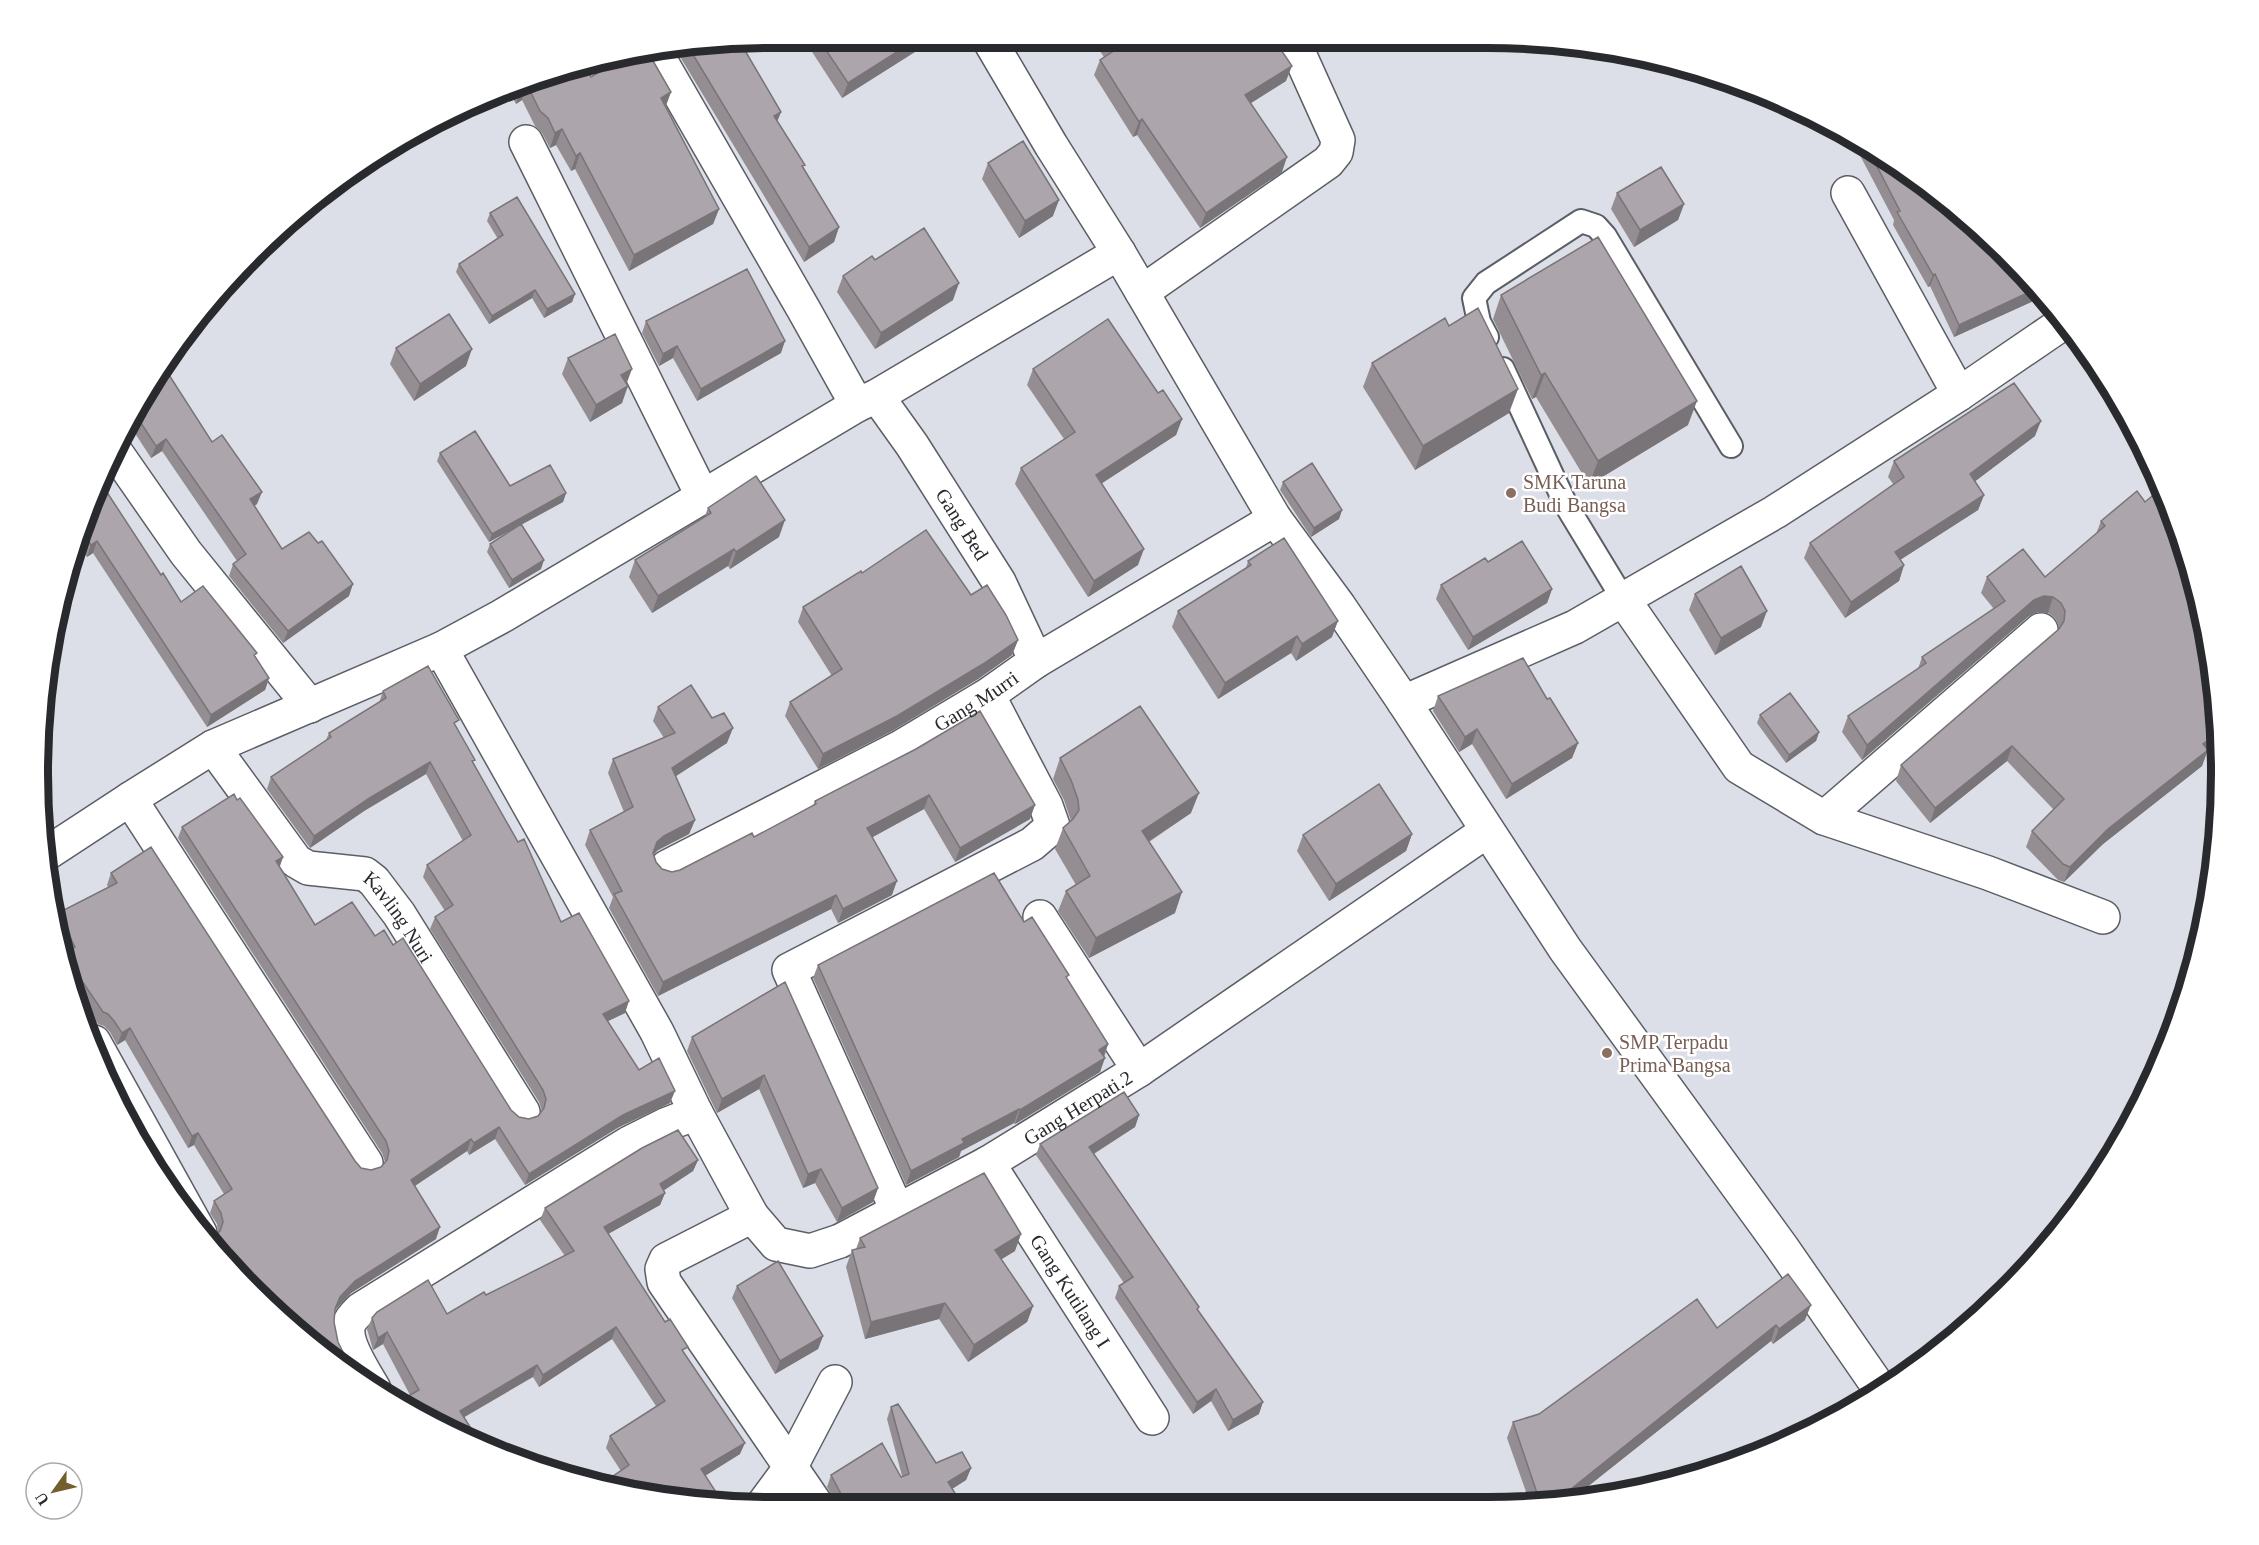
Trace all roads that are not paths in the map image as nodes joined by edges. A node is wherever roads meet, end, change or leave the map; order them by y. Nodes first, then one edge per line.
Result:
1 (994, 48) edge
2 (1297, 48) edge
3 (658, 57) edge
4 (526, 142) dead end
5 (1848, 193) dead end
6 (1119, 253) junction
7 (1142, 292) junction
8 (2057, 327) edge
9 (1959, 393) junction
10 (867, 401) junction
11 (1731, 446) dead end
12 (120, 458) edge
13 (703, 497) junction
14 (1275, 519) junction
15 (1623, 599) junction
16 (2041, 630) dead end
17 (441, 649) junction
18 (1036, 661) junction
19 (988, 695) junction
20 (1404, 702) junction
21 (310, 706) junction
22 (213, 747) junction
23 (130, 799) junction
24 (1824, 818) junction
25 (1487, 831) junction
26 (52, 849) edge
27 (667, 867) dead end
28 (1040, 917) dead end
29 (2103, 917) dead end
30 (1139, 1070) junction
31 (523, 1112) dead end
32 (696, 1113) junction
33 (135, 1115) edge
34 (150, 1144) edge
35 (366, 1163) dead end
36 (987, 1163) junction
37 (897, 1210) junction
38 (752, 1216) junction
39 (364, 1370) edge
40 (835, 1382) dead end
41 (1876, 1383) edge
42 (1152, 1418) dead end
43 (790, 1468) junction
44 (769, 1497) edge
45 (810, 1497) edge

1 - 6 street
2 - 7 street
3 - 10 street, Gang Bed
4 - 13 street
5 - 9 street
6 - 7 street
6 - 10 street
7 - 14 street
8 - 9 street
9 - 15 street
10 - 13 street
10 - 18 street, Gang Bed
11 - 15 lane
12 - 21 street
13 - 17 street
14 - 18 street, Gang Murri
14 - 20 street
15 - 20 street
15 - 24 street
16 - 24 street
17 - 21 street
17 - 32 street, Gang Herpati.2
18 - 19 street, Gang Murri
19 - 27 street, Gang Murri
19 - 37 street
20 - 25 street
21 - 22 street
22 - 23 street
22 - 31 street, Kavling Nuri
23 - 26 street
23 - 35 street
24 - 29 street
25 - 30 street, Gang Herpati.2
25 - 41 street
28 - 30 street
30 - 36 street, Gang Herpati.2
32 - 38 street, Gang Herpati.2
32 - 39 street
33 - 34 street
36 - 37 street, Gang Herpati.2
36 - 42 street, Gang Kutilang I
37 - 38 street, Gang Herpati.2
38 - 43 street
40 - 43 street
43 - 44 street
43 - 45 street

